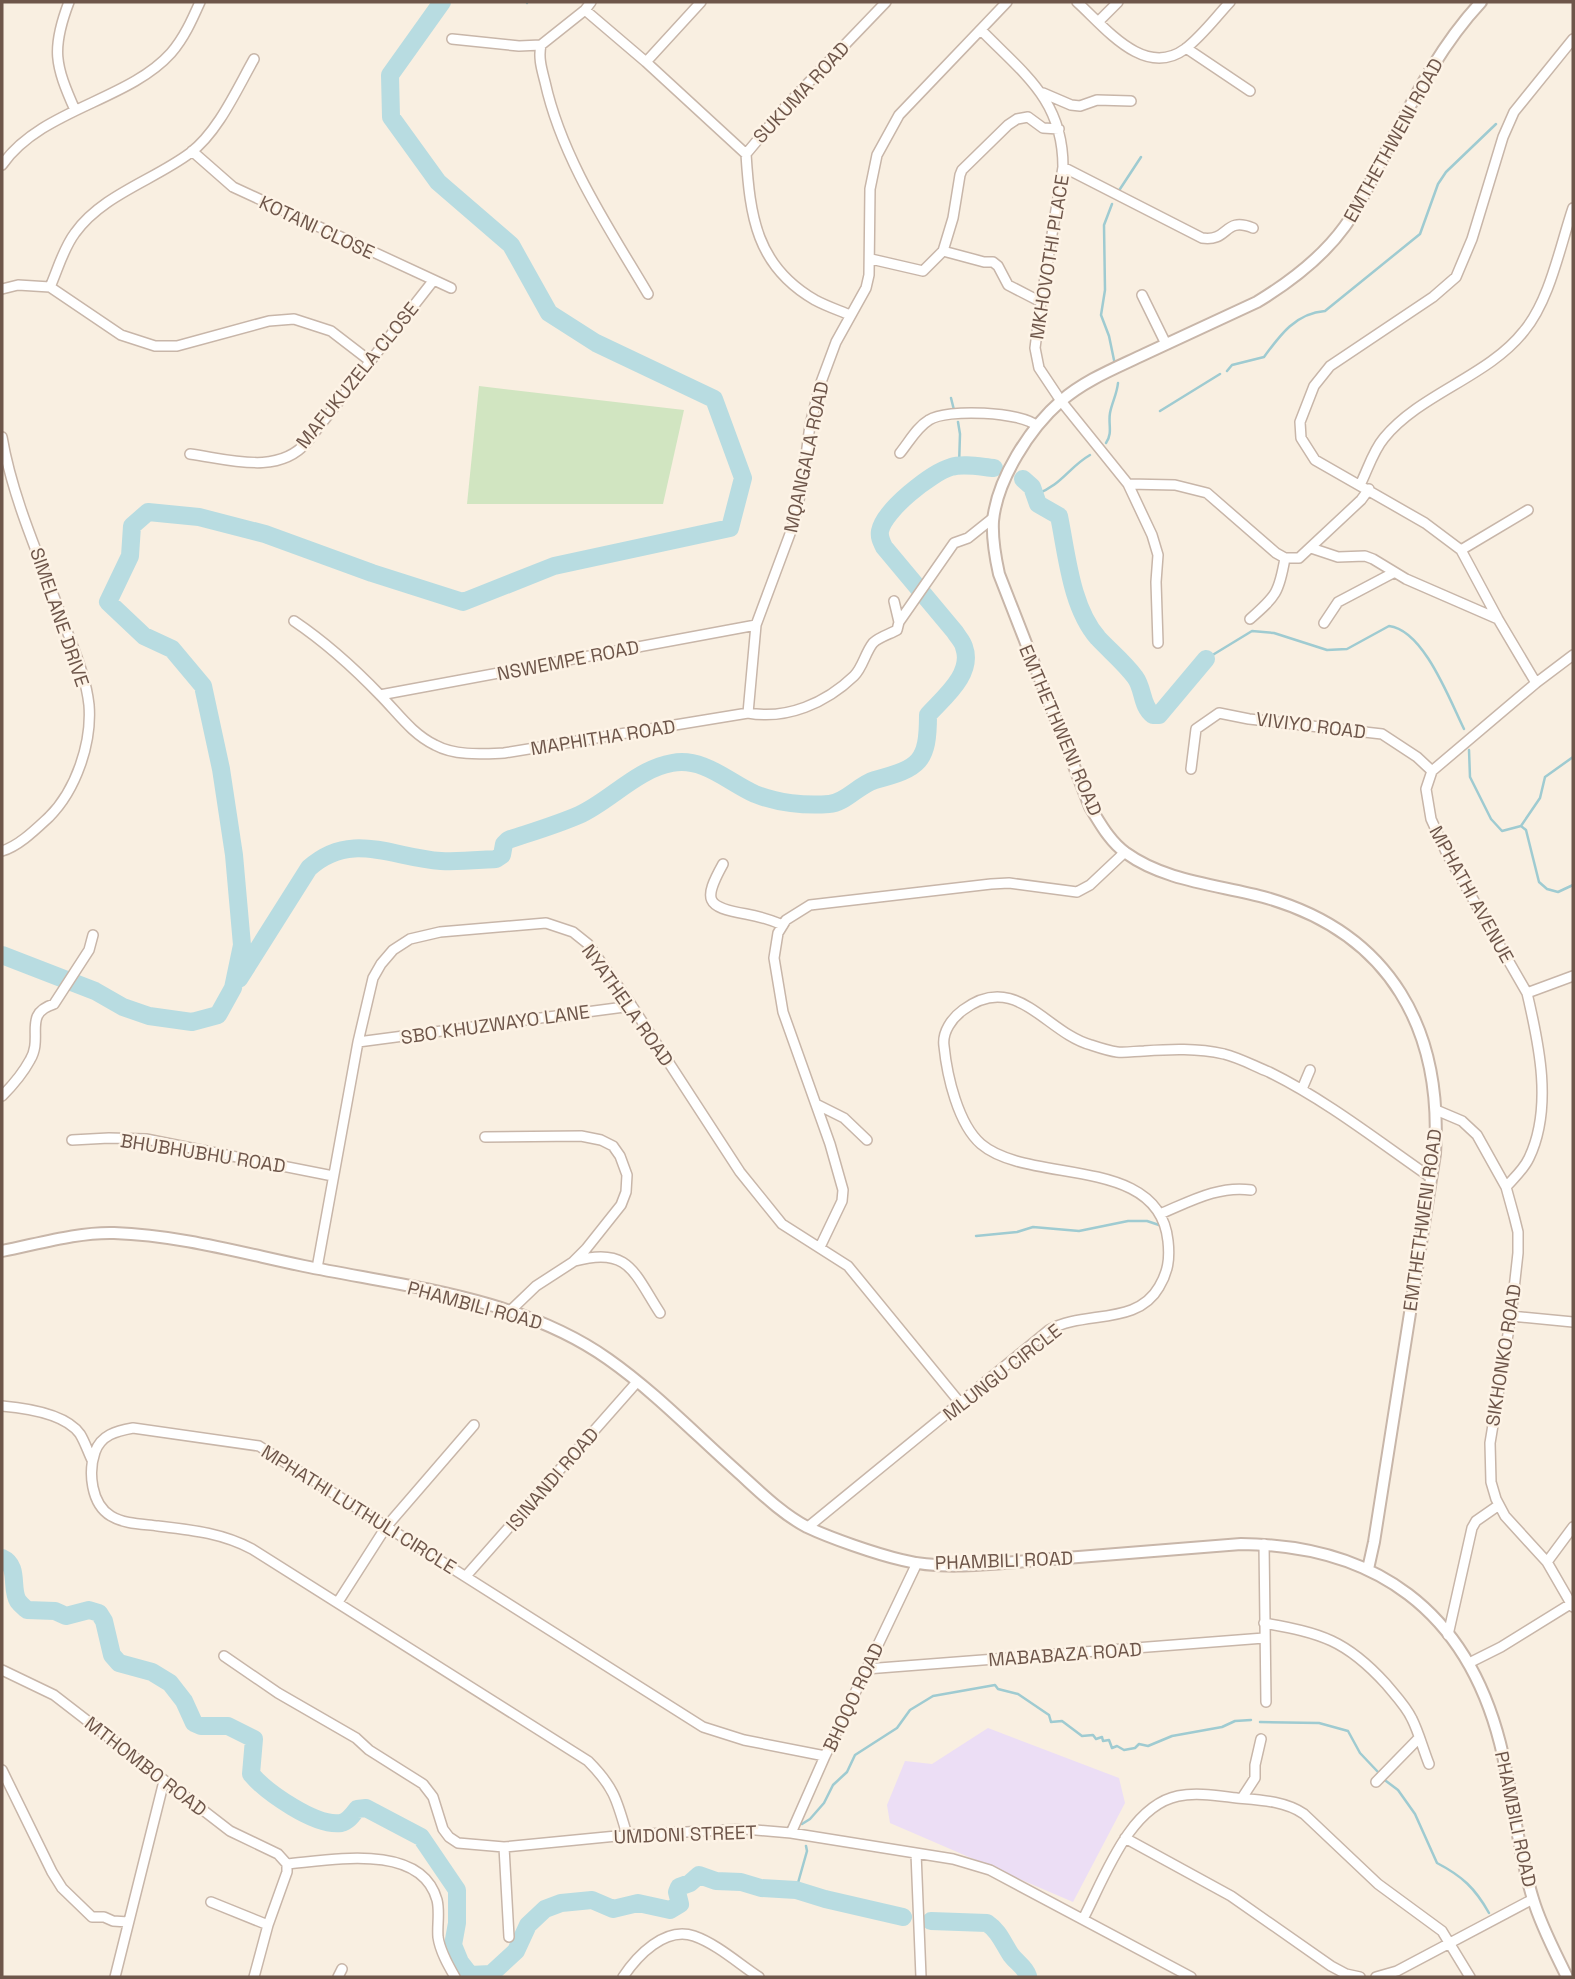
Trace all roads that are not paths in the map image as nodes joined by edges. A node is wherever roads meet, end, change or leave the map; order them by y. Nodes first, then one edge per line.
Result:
1 (69, 2) edge
2 (200, 2) edge
3 (701, 2) edge
4 (886, 2) edge
5 (1007, 2) edge
6 (1077, 2) edge
7 (1118, 2) edge
8 (1230, 2) edge
9 (1481, 2) edge
10 (588, 6) edge
11 (1099, 21) junction
12 (981, 30) junction
13 (452, 38) dead end
14 (1573, 39) edge
15 (543, 43) junction
16 (1186, 48) junction
17 (254, 59) dead end
18 (646, 62) junction
19 (1250, 91) dead end
20 (1041, 92) junction
21 (1131, 101) dead end
22 (75, 110) junction
23 (1059, 130) junction
24 (192, 152) junction
25 (746, 154) junction
26 (2, 165) edge
27 (1063, 167) junction
28 (1573, 208) edge
29 (1253, 228) dead end
30 (943, 251) junction
31 (871, 259) junction
32 (433, 281) junction
33 (50, 287) junction
34 (451, 288) dead end
35 (2, 289) edge
36 (648, 294) dead end
37 (1142, 295) dead end
38 (1041, 302) junction
39 (850, 315) junction
40 (1167, 344) junction
41 (370, 360) junction
42 (1061, 401) junction
43 (1037, 426) junction
44 (2, 437) edge
45 (900, 453) dead end
46 (190, 454) dead end
47 (1128, 484) junction
48 (1364, 487) junction
49 (1528, 510) dead end
50 (993, 518) junction
51 (1311, 548) junction
52 (1461, 550) junction
53 (1285, 558) junction
54 (1393, 573) junction
55 (894, 601) dead end
56 (1250, 619) dead end
57 (1498, 619) junction
58 (294, 621) dead end
59 (899, 622) junction
60 (1324, 624) dead end
61 (756, 625) junction
62 (1158, 643) dead end
63 (1573, 655) edge
64 (1536, 682) junction
65 (380, 695) junction
66 (748, 713) junction
67 (1191, 769) dead end
68 (1432, 771) junction
69 (2, 851) edge
70 (1125, 852) junction
71 (723, 864) dead end
72 (783, 925) junction
73 (93, 936) dead end
74 (1573, 976) edge
75 (1527, 993) junction
76 (632, 1006) junction
77 (358, 1042) junction
78 (1310, 1070) dead end
79 (1302, 1088) junction
80 (2, 1096) edge
81 (816, 1104) junction
82 (1436, 1110) junction
83 (485, 1137) dead end
84 (72, 1140) dead end
85 (867, 1140) dead end
86 (333, 1176) junction
87 (1430, 1177) junction
88 (1506, 1187) junction
89 (1251, 1190) dead end
90 (1160, 1214) junction
91 (820, 1247) junction
92 (2, 1251) edge
93 (573, 1262) junction
94 (317, 1268) junction
95 (510, 1311) junction
96 (660, 1313) dead end
97 (1511, 1316) junction
98 (1573, 1322) edge
99 (637, 1382) junction
100 (961, 1404) junction
101 (2, 1406) edge
102 (474, 1425) dead end
103 (92, 1460) junction
104 (1499, 1505) junction
105 (386, 1527) junction
106 (808, 1527) junction
107 (1573, 1527) edge
108 (1264, 1544) junction
109 (917, 1563) junction
110 (1547, 1563) junction
111 (1368, 1569) junction
112 (466, 1576) junction
113 (338, 1602) junction
114 (1573, 1604) edge
115 (1264, 1623) junction
116 (1448, 1635) junction
117 (1264, 1639) junction
118 (224, 1656) dead end
119 (1469, 1663) junction
120 (866, 1669) junction
121 (2, 1670) edge
122 (1266, 1702) dead end
123 (1419, 1738) junction
124 (1261, 1739) dead end
125 (825, 1756) junction
126 (1429, 1764) dead end
127 (2, 1770) edge
128 (164, 1781) junction
129 (1376, 1782) dead end
130 (1242, 1798) junction
131 (791, 1833) junction
132 (627, 1835) junction
133 (1125, 1838) junction
134 (504, 1847) junction
135 (916, 1853) junction
136 (287, 1864) junction
137 (1533, 1899) junction
138 (211, 1902) dead end
139 (1083, 1919) junction
140 (128, 1922) junction
141 (268, 1925) junction
142 (509, 1937) dead end
143 (1450, 1941) junction
144 (115, 1977) edge
145 (254, 1977) edge
146 (455, 1977) edge
147 (623, 1977) edge
148 (760, 1977) edge
149 (921, 1977) edge
150 (1191, 1977) edge
151 (1360, 1977) edge
152 (1376, 1977) edge
153 (1469, 1977) edge
154 (1567, 1977) edge

1 - 22 street
2 - 22 street
3 - 18 street
4 - 25 street, SUKUMA ROAD
5 - 12 street, MQANGALA ROAD
6 - 11 street
7 - 11 street
8 - 16 street
9 - 40 street, EMTHETHWENI ROAD
10 - 15 street
10 - 18 street
11 - 16 street
12 - 20 street, MKHOVOTHI PLACE
12 - 31 street, MQANGALA ROAD
13 - 15 street
14 - 48 street
15 - 36 street
16 - 19 street
17 - 24 street
18 - 25 street
20 - 21 street
20 - 23 street, MKHOVOTHI PLACE
22 - 26 street
23 - 27 street, MKHOVOTHI PLACE
23 - 30 street
24 - 32 street, KOTANI CLOSE
24 - 33 street
25 - 39 street, SUKUMA ROAD
27 - 29 street
27 - 38 street, MKHOVOTHI PLACE
28 - 48 street
30 - 31 street
30 - 38 street
31 - 39 street, MQANGALA ROAD
32 - 34 street, KOTANI CLOSE
32 - 41 street, MAFUKUZELA CLOSE
33 - 35 street
33 - 41 street
37 - 40 street
38 - 42 street, MKHOVOTHI PLACE
39 - 61 street, MQANGALA ROAD
40 - 42 street, EMTHETHWENI ROAD
41 - 46 street, MAFUKUZELA CLOSE
42 - 43 street, EMTHETHWENI ROAD
42 - 47 street, MKHOVOTHI PLACE
43 - 45 street
43 - 50 street, EMTHETHWENI ROAD
44 - 69 street, SIMELANE DRIVE
47 - 53 street
47 - 62 street, MKHOVOTHI PLACE
48 - 51 street
48 - 52 street
49 - 52 street
50 - 59 street, MAPHITHA ROAD
50 - 70 street, EMTHETHWENI ROAD
51 - 53 street
51 - 54 street
52 - 57 street
53 - 56 street
54 - 57 street
54 - 60 street
55 - 59 street
57 - 64 street
58 - 65 street, MAPHITHA ROAD
59 - 66 street, MAPHITHA ROAD
61 - 65 street, NSWEMPE ROAD
61 - 66 street, MQANGALA ROAD
63 - 64 street
64 - 68 street
65 - 66 street, MAPHITHA ROAD
67 - 68 street, VIVIYO ROAD
68 - 75 street, MPHATHI AVENUE
70 - 72 street
70 - 82 street, EMTHETHWENI ROAD
71 - 72 street
72 - 81 street
73 - 80 street
74 - 75 street
75 - 88 street, MPHATHI AVENUE
76 - 77 street, SBO KHUZWAYO LANE
76 - 77 street, NYATHELA ROAD
76 - 91 street, NYATHELA ROAD
77 - 86 street, NYATHELA ROAD
78 - 79 street
79 - 87 street
79 - 90 street
81 - 85 street
81 - 91 street
82 - 87 street, EMTHETHWENI ROAD
82 - 88 street, SIKHONKO ROAD
83 - 93 street
84 - 86 street, BHUBHUBHU ROAD
86 - 94 street, NYATHELA ROAD
87 - 111 street, EMTHETHWENI ROAD
88 - 97 street, SIKHONKO ROAD
89 - 90 street
90 - 100 street, MLUNGU CIRCLE
91 - 100 street, NYATHELA ROAD
92 - 94 street, PHAMBILI ROAD
93 - 95 street
93 - 96 street
94 - 95 street, PHAMBILI ROAD
95 - 99 street, PHAMBILI ROAD
97 - 98 street
97 - 104 street, SIKHONKO ROAD
99 - 106 street, PHAMBILI ROAD
99 - 112 street, ISINANDI ROAD
100 - 106 street, MLUNGU CIRCLE
101 - 103 street
102 - 105 street
103 - 105 street, MPHATHI LUTHULI CIRCLE
103 - 113 street
104 - 110 street, SIKHONKO ROAD
104 - 116 street
105 - 112 street, MPHATHI LUTHULI CIRCLE
105 - 113 street
106 - 109 street, PHAMBILI ROAD
107 - 110 street
108 - 109 street, PHAMBILI ROAD
108 - 111 street, PHAMBILI ROAD
108 - 115 street
109 - 120 street, BHOQO ROAD
110 - 114 street, SIKHONKO ROAD
111 - 116 street, PHAMBILI ROAD
112 - 125 street, MPHATHI LUTHULI CIRCLE
113 - 132 street
114 - 119 street
115 - 117 street
115 - 123 street
116 - 119 street, PHAMBILI ROAD
117 - 120 street, MABABAZA ROAD
117 - 122 street
118 - 134 street, UMDONI STREET
119 - 137 street, PHAMBILI ROAD
120 - 125 street, BHOQO ROAD
121 - 128 street, MTHOMBO ROAD
123 - 126 street
123 - 129 street
124 - 130 street
125 - 131 street, BHOQO ROAD
127 - 140 street
128 - 136 street, MTHOMBO ROAD
128 - 140 street
130 - 133 street
130 - 143 street
131 - 132 street, UMDONI STREET
131 - 135 street, UMDONI STREET
132 - 134 street, UMDONI STREET
133 - 139 street
133 - 151 street
134 - 142 street
135 - 139 street, UMDONI STREET
135 - 149 street
136 - 141 street
136 - 146 street
137 - 143 street
137 - 154 street, PHAMBILI ROAD
138 - 141 street
139 - 150 street, UMDONI STREET
140 - 144 street
141 - 145 street
143 - 152 street
143 - 153 street
147 - 148 street

